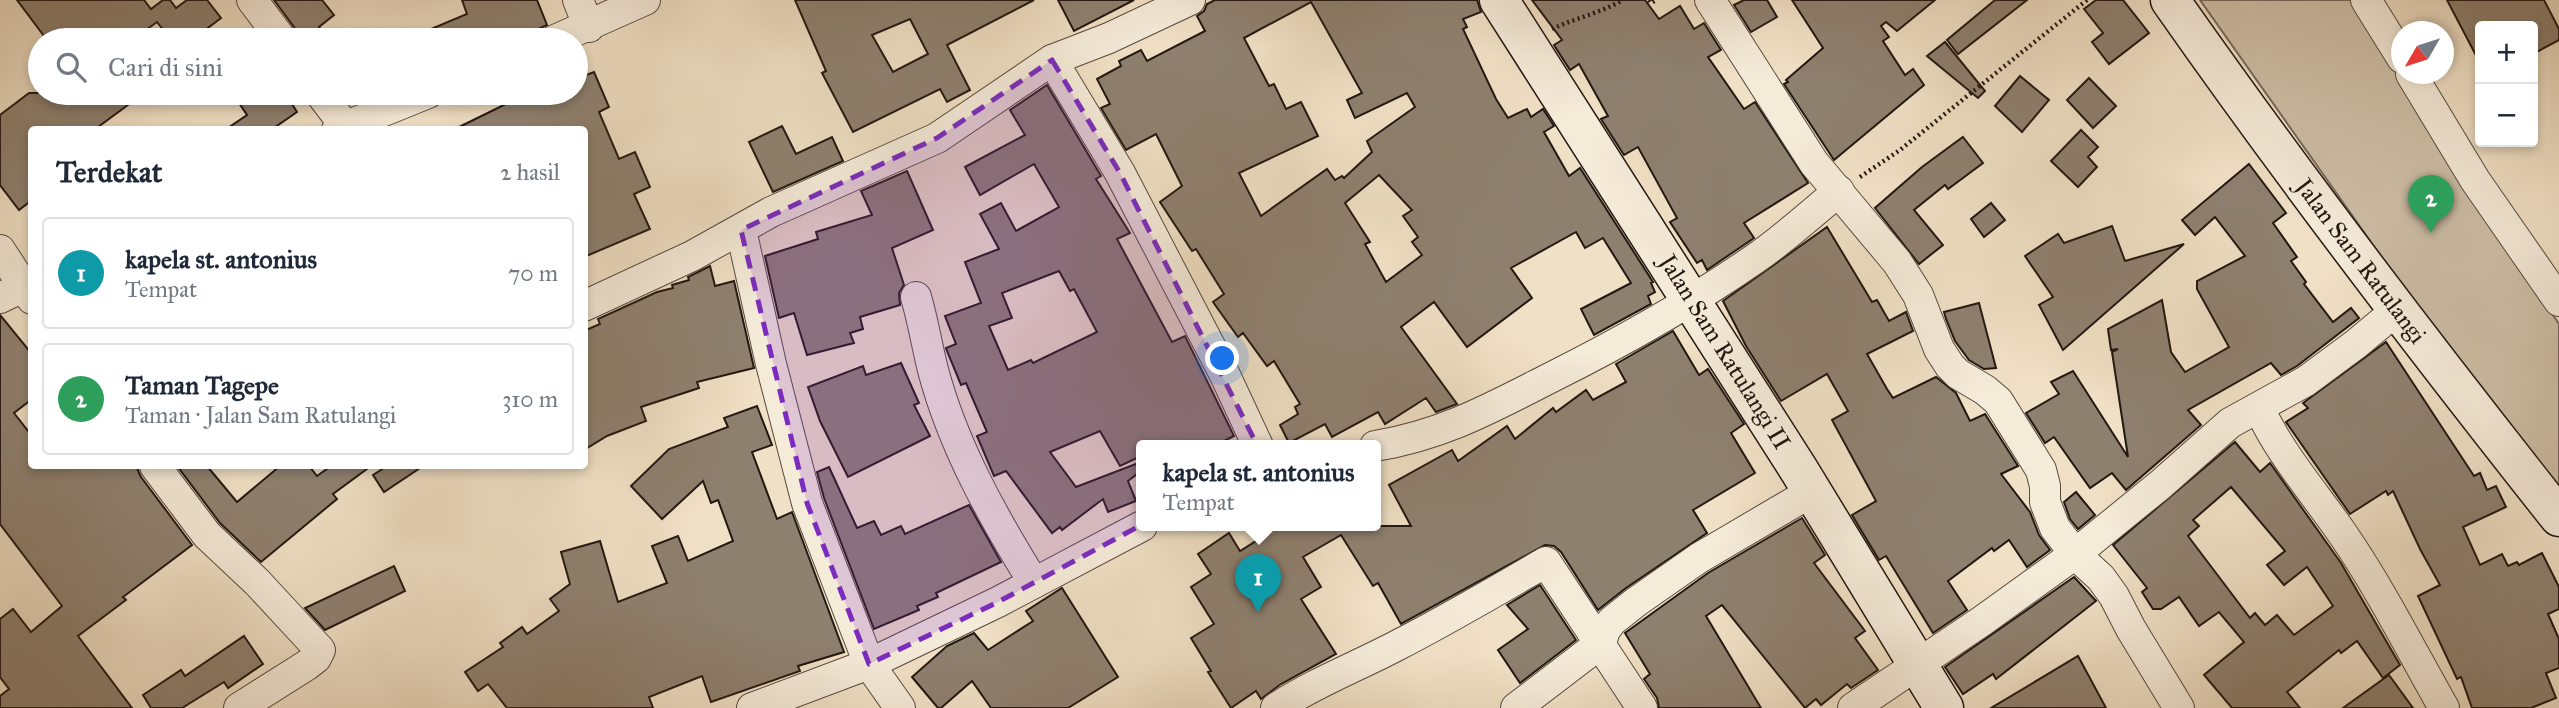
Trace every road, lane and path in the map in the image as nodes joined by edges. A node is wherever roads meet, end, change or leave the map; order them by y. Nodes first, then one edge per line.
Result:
1 (252, 0) edge
2 (645, 0) edge
3 (1190, 0) edge
4 (1499, 0) edge
5 (1623, 0) edge
6 (1649, 0) edge
7 (1656, 0) edge
8 (1710, 0) edge
9 (2087, 0) edge
10 (2170, 0) edge
11 (2366, 0) edge
12 (583, 13) edge
13 (273, 28) edge
14 (567, 28) edge
15 (2391, 40) edge
16 (1526, 41) junction
17 (1052, 60) junction
18 (2417, 84) edge
19 (327, 105) edge
20 (405, 117) edge
21 (340, 126) edge
22 (353, 126) edge
23 (1839, 191) junction
24 (741, 230) junction
25 (0, 250) edge
26 (22, 293) edge
27 (916, 297) dead end
28 (1692, 300) junction
29 (2559, 301) edge
30 (588, 304) edge
31 (2398, 309) junction
32 (2259, 408) junction
33 (1255, 440) edge
34 (1381, 445) edge
35 (157, 469) edge
36 (1812, 491) junction
37 (2559, 517) edge
38 (1136, 529) edge
39 (2075, 554) junction
40 (1034, 583) junction
41 (1601, 643) junction
42 (869, 664) junction
43 (1917, 666) junction
44 (1314, 698) edge
45 (239, 708) edge
46 (752, 708) edge
47 (900, 708) edge
48 (1276, 708) edge
49 (1516, 708) edge
50 (1642, 708) edge
51 (1853, 708) edge
52 (1944, 708) edge
53 (2179, 708) edge
54 (2444, 708) edge

1 - 13 street
2 - 12 street
3 - 17 street
4 - 16 street, Jalan Sam Ratulangi II
5 - 16 path
6 - 7 path
8 - 23 street
9 - 23 path
10 - 31 street, Jalan Sam Ratulangi
11 - 15 street
12 - 14 street
16 - 28 street, Jalan Sam Ratulangi II
17 - 24 street
17 - 33 street
18 - 29 street
19 - 21 street
20 - 22 street
23 - 28 street
23 - 39 street
24 - 30 street
24 - 42 street
25 - 26 street
27 - 40 street
28 - 34 street
28 - 36 street, Jalan Sam Ratulangi II
31 - 32 street
31 - 37 street, Jalan Sam Ratulangi
32 - 39 street
32 - 54 street
35 - 45 street
36 - 41 street
36 - 43 street, Jalan Sam Ratulangi II
38 - 40 street
39 - 43 street
39 - 53 street
40 - 42 street
41 - 44 street
41 - 49 street
41 - 50 street
42 - 46 street
42 - 47 street
43 - 51 street
43 - 52 street, Jalan Sam Ratulangi II
44 - 48 street

